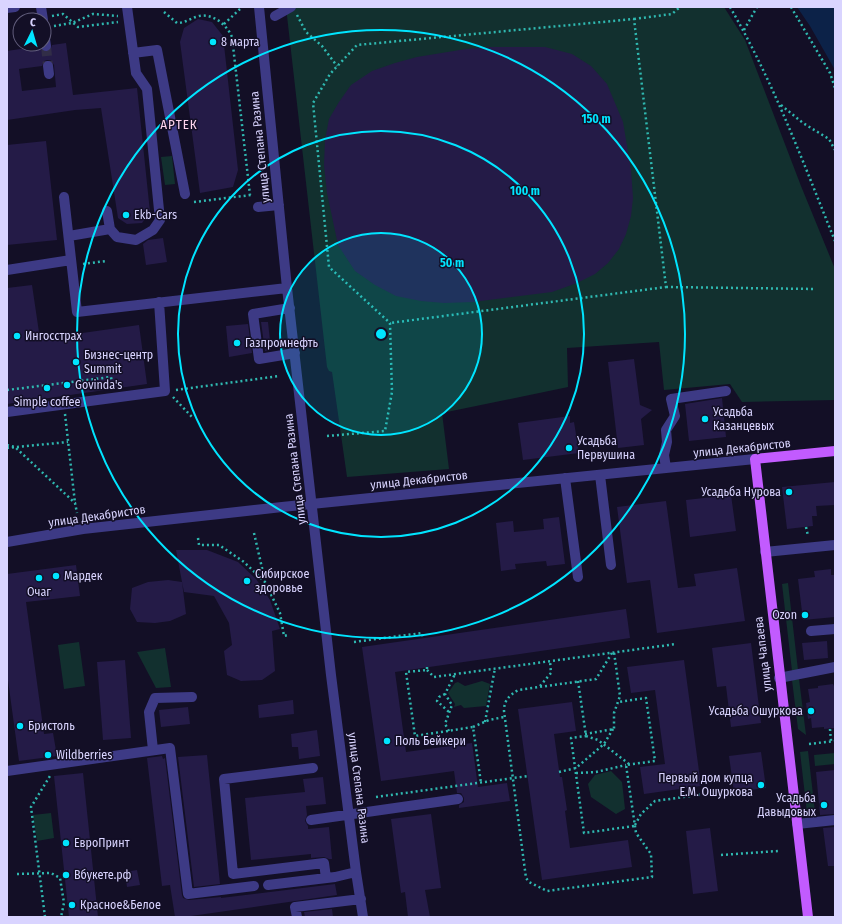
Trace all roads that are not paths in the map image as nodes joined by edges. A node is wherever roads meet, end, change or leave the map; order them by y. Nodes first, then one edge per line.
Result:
1 (15, 7) edge
2 (7, 8) edge
3 (293, 10) edge
4 (128, 12) edge
5 (260, 12) edge
6 (275, 16) dead end
7 (134, 53) junction
8 (185, 194) dead end
9 (64, 197) dead end
10 (279, 205) junction
11 (258, 207) dead end
12 (107, 211) dead end
13 (110, 229) junction
14 (69, 236) junction
15 (72, 260) junction
16 (7, 270) edge
17 (287, 288) junction
18 (159, 302) junction
19 (290, 308) junction
20 (295, 353) junction
21 (726, 391) dead end
22 (7, 412) edge
23 (835, 452) edge
24 (755, 459) junction
25 (666, 468) junction
26 (600, 475) junction
27 (565, 478) junction
28 (312, 504) junction
29 (835, 540) edge
30 (7, 542) edge
31 (835, 546) edge
32 (823, 547) junction
33 (765, 552) junction
34 (610, 565) dead end
35 (578, 577) dead end
36 (835, 629) edge
37 (811, 630) dead end
38 (835, 667) edge
39 (779, 678) junction
40 (192, 697) dead end
41 (153, 750) junction
42 (313, 768) dead end
43 (7, 771) edge
44 (458, 799) dead end
45 (349, 814) junction
46 (311, 820) dead end
47 (835, 820) edge
48 (797, 824) junction
49 (356, 872) junction
50 (326, 878) junction
51 (268, 885) dead end
52 (254, 886) dead end
53 (361, 899) junction
54 (297, 917) edge
55 (363, 917) edge
56 (808, 917) edge

1 - 2 street
3 - 6 street
4 - 7 street
5 - 10 street, улица Степана Разина
7 - 8 street
7 - 13 street
9 - 14 street
10 - 11 street
10 - 17 street, улица Степана Разина
12 - 13 street
13 - 14 street
14 - 15 street
15 - 16 street
15 - 18 street
17 - 18 street
17 - 19 street, улица Степана Разина
18 - 22 street
19 - 20 street, улица Степана Разина
19 - 20 street
20 - 28 street, улица Степана Разина
21 - 25 street
23 - 24 main road, улица Декабристов
24 - 25 street, улица Декабристов
24 - 33 main road, улица Чапаева
25 - 26 street, улица Декабристов
26 - 27 street, улица Декабристов
26 - 34 street
27 - 28 street, улица Декабристов
27 - 35 street
28 - 30 street, улица Декабристов
28 - 45 street, улица Степана Разина
29 - 32 street
31 - 32 street
32 - 33 street
33 - 39 main road, улица Чапаева
36 - 37 street
38 - 39 street
39 - 48 main road, улица Чапаева
40 - 41 street
41 - 43 street
41 - 52 street
42 - 50 street
44 - 45 street
45 - 46 street
45 - 49 street, улица Степана Разина
47 - 48 street
48 - 56 main road, улица Чапаева
49 - 50 street
49 - 53 street, улица Степана Разина
50 - 51 street
53 - 54 street
53 - 55 street, улица Степана Разина

